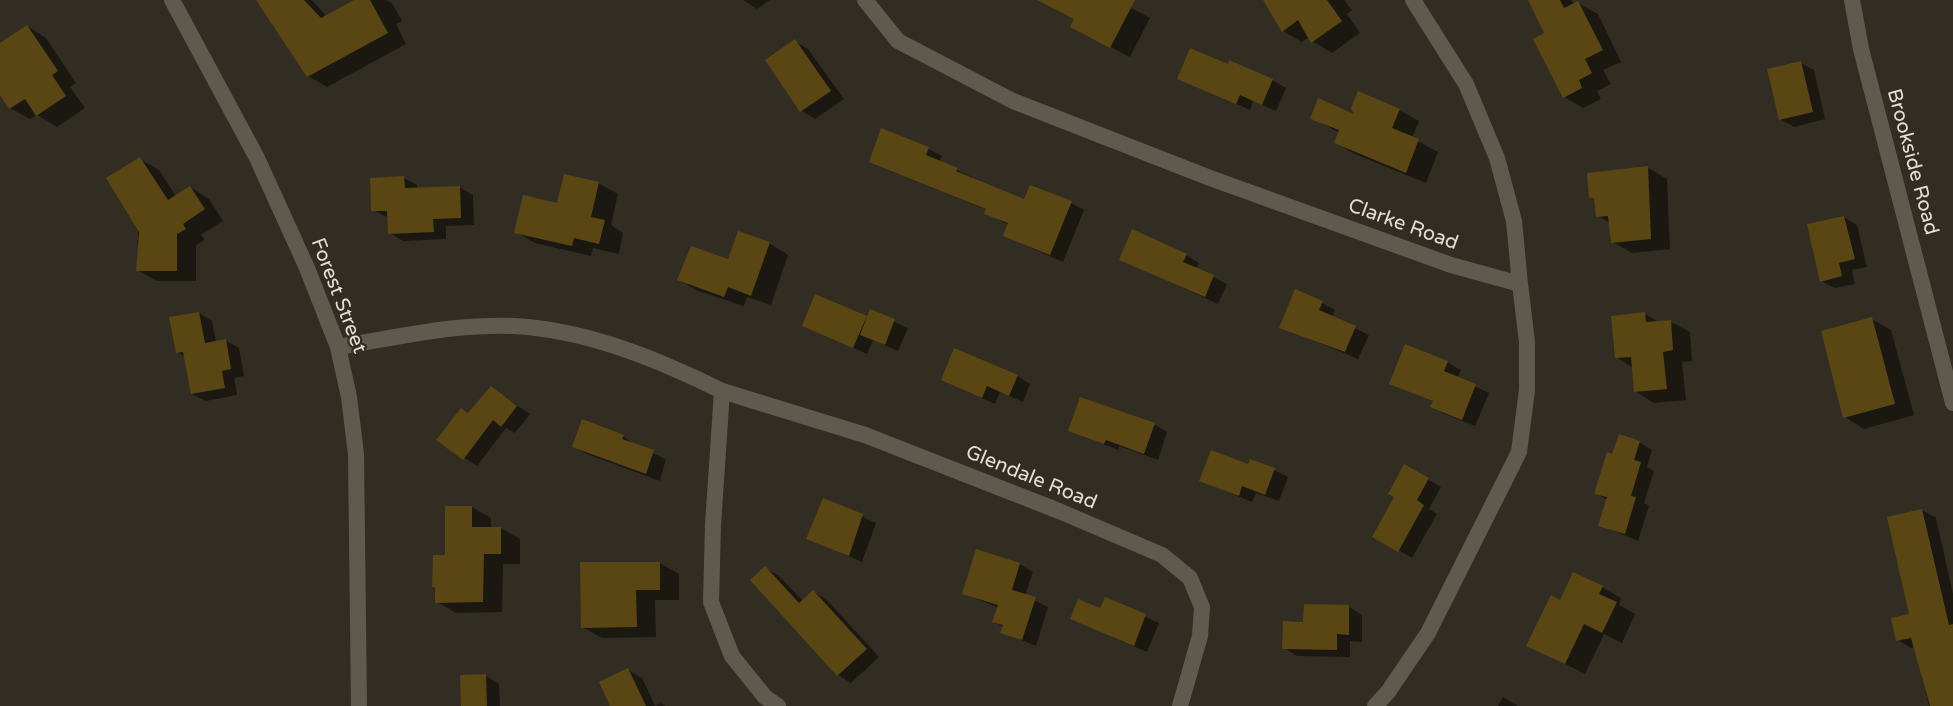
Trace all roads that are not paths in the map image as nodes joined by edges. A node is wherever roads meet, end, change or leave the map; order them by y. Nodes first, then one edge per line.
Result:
1 (172, 0) edge
2 (865, 0) edge
3 (1413, 0) edge
4 (1852, 0) edge
5 (1520, 284) junction
6 (338, 347) junction
7 (722, 391) junction
8 (1953, 403) edge
9 (358, 706) edge
10 (778, 706) edge
11 (1180, 706) edge
12 (1375, 706) edge

1 - 6 street, Forest Street
2 - 5 street, Clarke Road
3 - 5 street
4 - 8 street, Brookside Road
5 - 12 street
6 - 7 street, Glendale Road
6 - 9 street, Forest Street
7 - 10 street
7 - 11 street, Glendale Road

